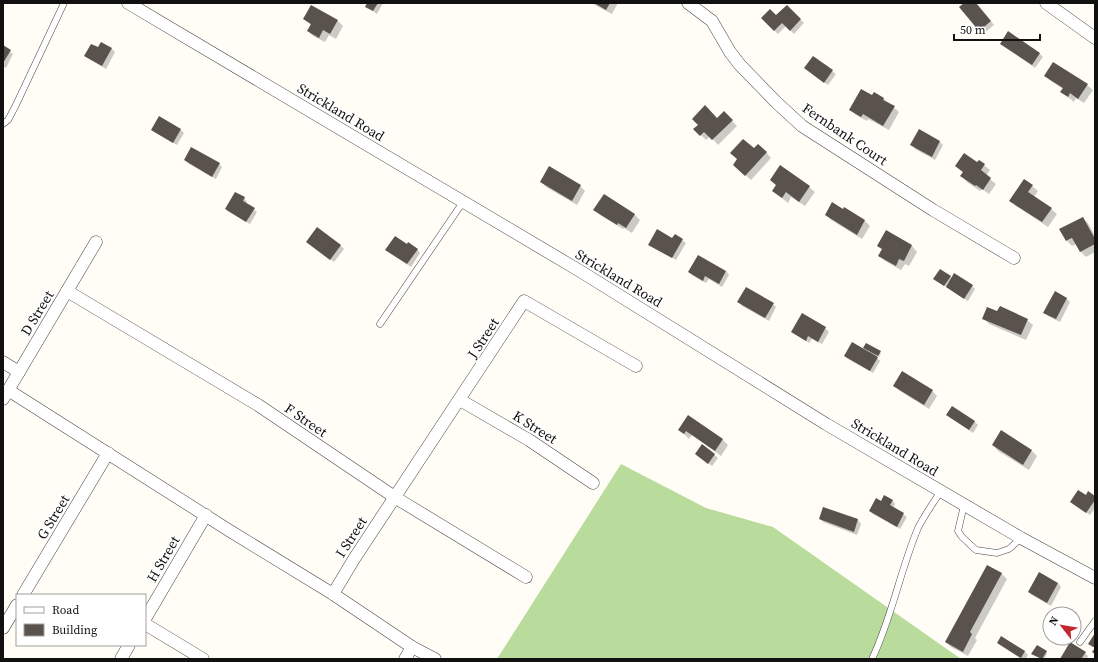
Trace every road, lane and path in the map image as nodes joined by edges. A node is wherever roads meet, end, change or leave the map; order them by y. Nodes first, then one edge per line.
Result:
1 (64, 3) edge
2 (128, 3) edge
3 (688, 3) edge
4 (1046, 3) edge
5 (1095, 38) edge
6 (3, 124) edge
7 (463, 202) junction
8 (96, 242) dead end
9 (1014, 258) dead end
10 (68, 291) junction
11 (380, 324) dead end
12 (3, 362) edge
13 (636, 366) dead end
14 (19, 372) junction
15 (6, 395) edge
16 (460, 400) junction
17 (108, 453) junction
18 (593, 483) dead end
19 (940, 491) junction
20 (396, 498) junction
21 (964, 505) junction
22 (206, 515) junction
23 (1021, 538) junction
24 (526, 577) dead end
25 (1095, 578) edge
26 (24, 594) edge
27 (333, 594) junction
28 (16, 608) edge
29 (146, 617) edge
30 (1095, 620) edge
31 (146, 625) edge
32 (3, 628) edge
33 (1082, 639) edge
34 (128, 646) edge
35 (412, 646) junction
36 (121, 659) edge
37 (204, 659) edge
38 (405, 659) edge
39 (435, 659) edge
40 (872, 659) edge

1 - 6 lane
2 - 7 street, Strickland Road
3 - 9 street, Fernbank Court
4 - 5 street
7 - 11 lane
7 - 19 street, Strickland Road
8 - 10 street, D Street
10 - 14 street, D Street
10 - 20 street, F Street
12 - 14 street
13 - 16 street, J Street
14 - 15 street, D Street
15 - 17 street
16 - 18 street, K Street
16 - 20 street, J Street
17 - 22 street
17 - 26 street, G Street
19 - 21 street, Strickland Road
19 - 40 lane
20 - 24 street, F Street
20 - 27 street, I Street
21 - 23 street, Strickland Road
21 - 23 lane
22 - 27 street
22 - 29 street, H Street
23 - 25 street, Strickland Road
27 - 35 street
28 - 32 street
30 - 33 lane
31 - 37 street
34 - 36 street
35 - 38 street
35 - 39 street

